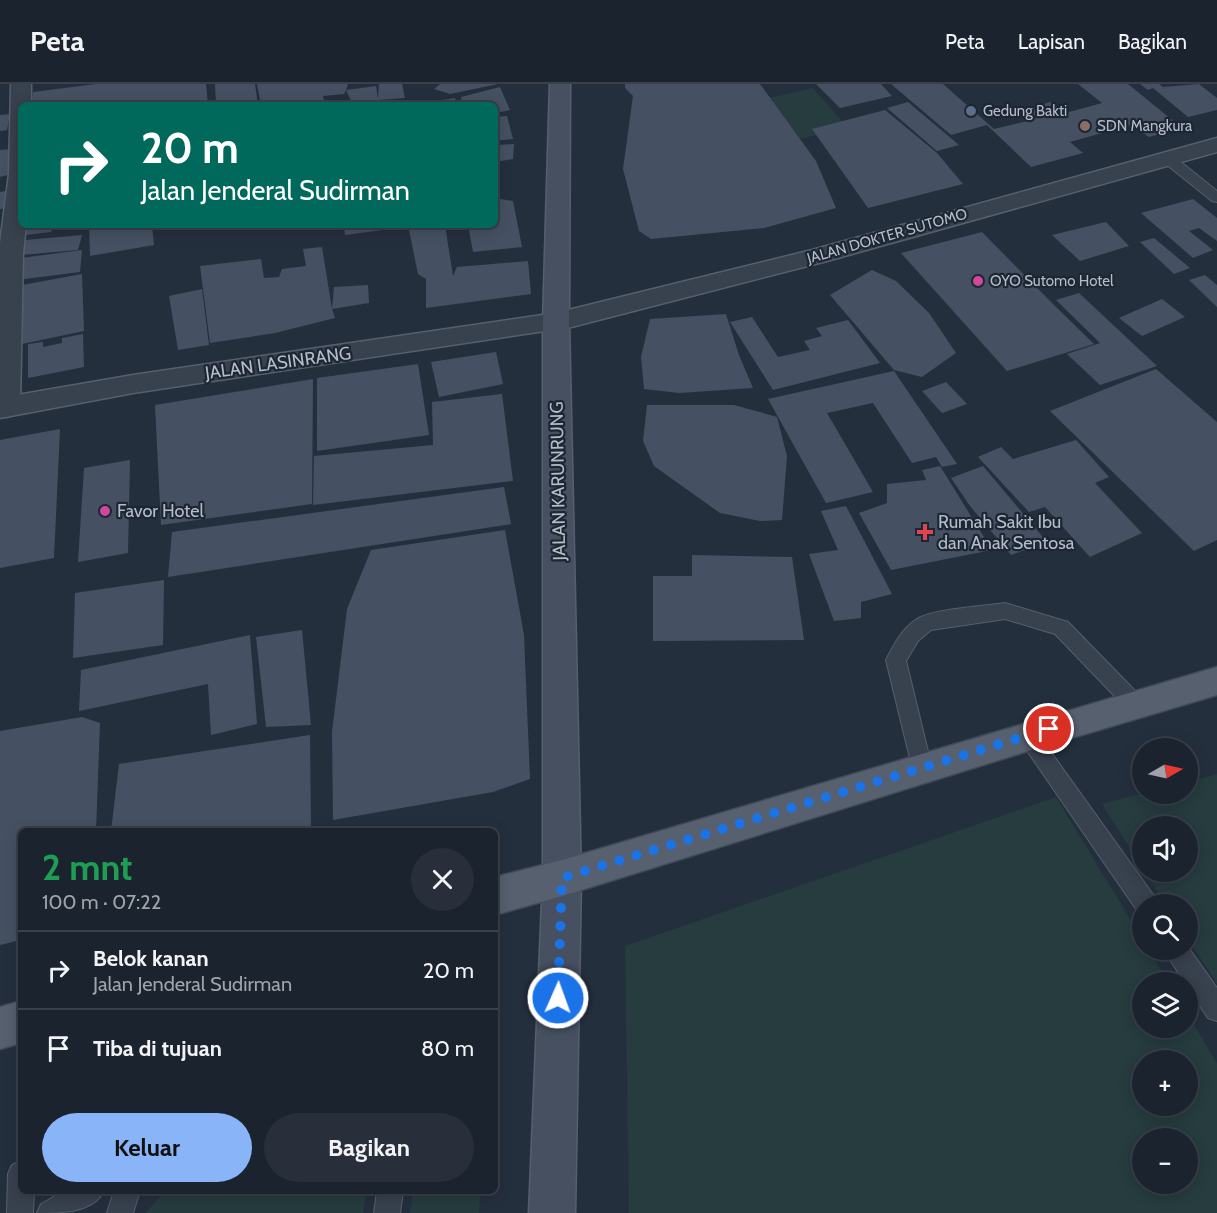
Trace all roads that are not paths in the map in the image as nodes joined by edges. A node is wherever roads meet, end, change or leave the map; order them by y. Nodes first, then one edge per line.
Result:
1 (21, 84) edge
2 (561, 88) edge
3 (21, 102) edge
4 (1217, 145) edge
5 (1167, 158) junction
6 (18, 192) edge
7 (1217, 198) edge
8 (556, 322) junction
9 (3, 407) edge
10 (1217, 681) edge
11 (1136, 705) junction
12 (1028, 736) junction
13 (921, 768) junction
14 (562, 878) junction
15 (1139, 894) edge
16 (498, 895) edge
17 (1183, 960) edge
18 (1217, 1009) edge
19 (18, 1023) edge
20 (0, 1028) edge
21 (20, 1194) edge
22 (85, 1194) edge
23 (126, 1194) edge
24 (390, 1194) edge
25 (20, 1213) edge
26 (50, 1213) edge
27 (120, 1213) edge
28 (387, 1213) edge
29 (552, 1213) edge

1 - 3 street
2 - 8 main road, JALAN KARUNRUNG
4 - 5 street, JALAN DOKTER SUTOMO
5 - 7 lane
5 - 8 street, JALAN DOKTER SUTOMO
6 - 9 street
8 - 9 street, JALAN LASINRANG
8 - 14 main road, JALAN KARUNRUNG
10 - 11 main road
11 - 12 main road
11 - 13 lane
12 - 13 main road
12 - 15 lane
13 - 14 main road
14 - 16 main road
14 - 29 main road, JALAN KARUNRUNG
17 - 18 lane
19 - 20 main road
21 - 25 lane
22 - 26 lane
23 - 27 lane
24 - 28 lane

